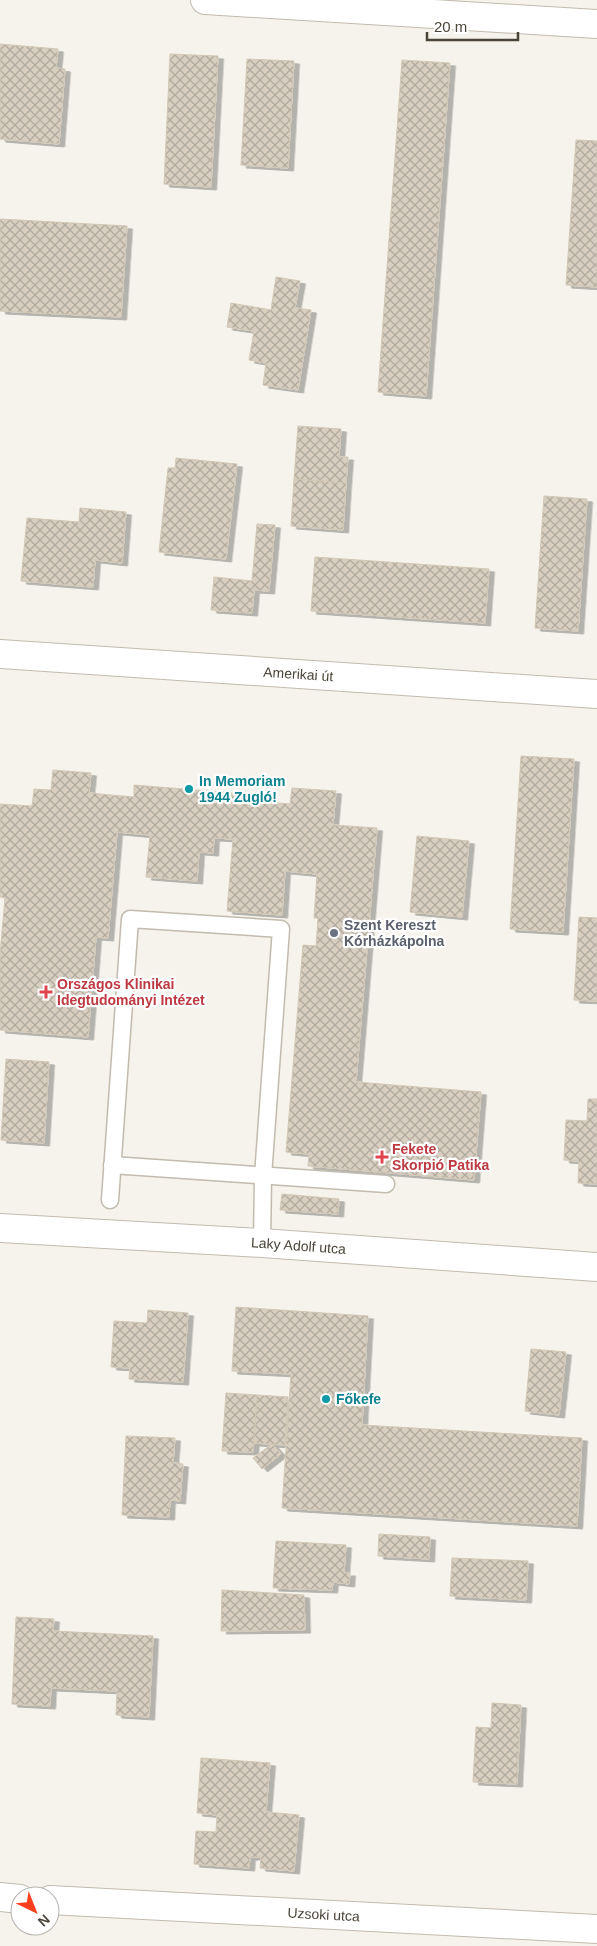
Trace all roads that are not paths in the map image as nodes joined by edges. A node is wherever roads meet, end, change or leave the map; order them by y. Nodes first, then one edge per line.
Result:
1 (205, 0) edge
2 (597, 24) edge
3 (0, 654) edge
4 (597, 694) edge
5 (112, 1165) junction
6 (264, 1176) junction
7 (386, 1184) dead end
8 (110, 1200) dead end
9 (0, 1228) edge
10 (262, 1243) junction
11 (597, 1267) edge
12 (60, 1901) edge
13 (597, 1930) edge

1 - 2 street
3 - 4 street, Amerikai út
5 - 6 lane
5 - 6 lane
5 - 8 lane
6 - 7 lane
6 - 10 lane
9 - 10 street, Laky Adolf utca
10 - 11 street, Laky Adolf utca
12 - 13 street, Uzsoki utca

